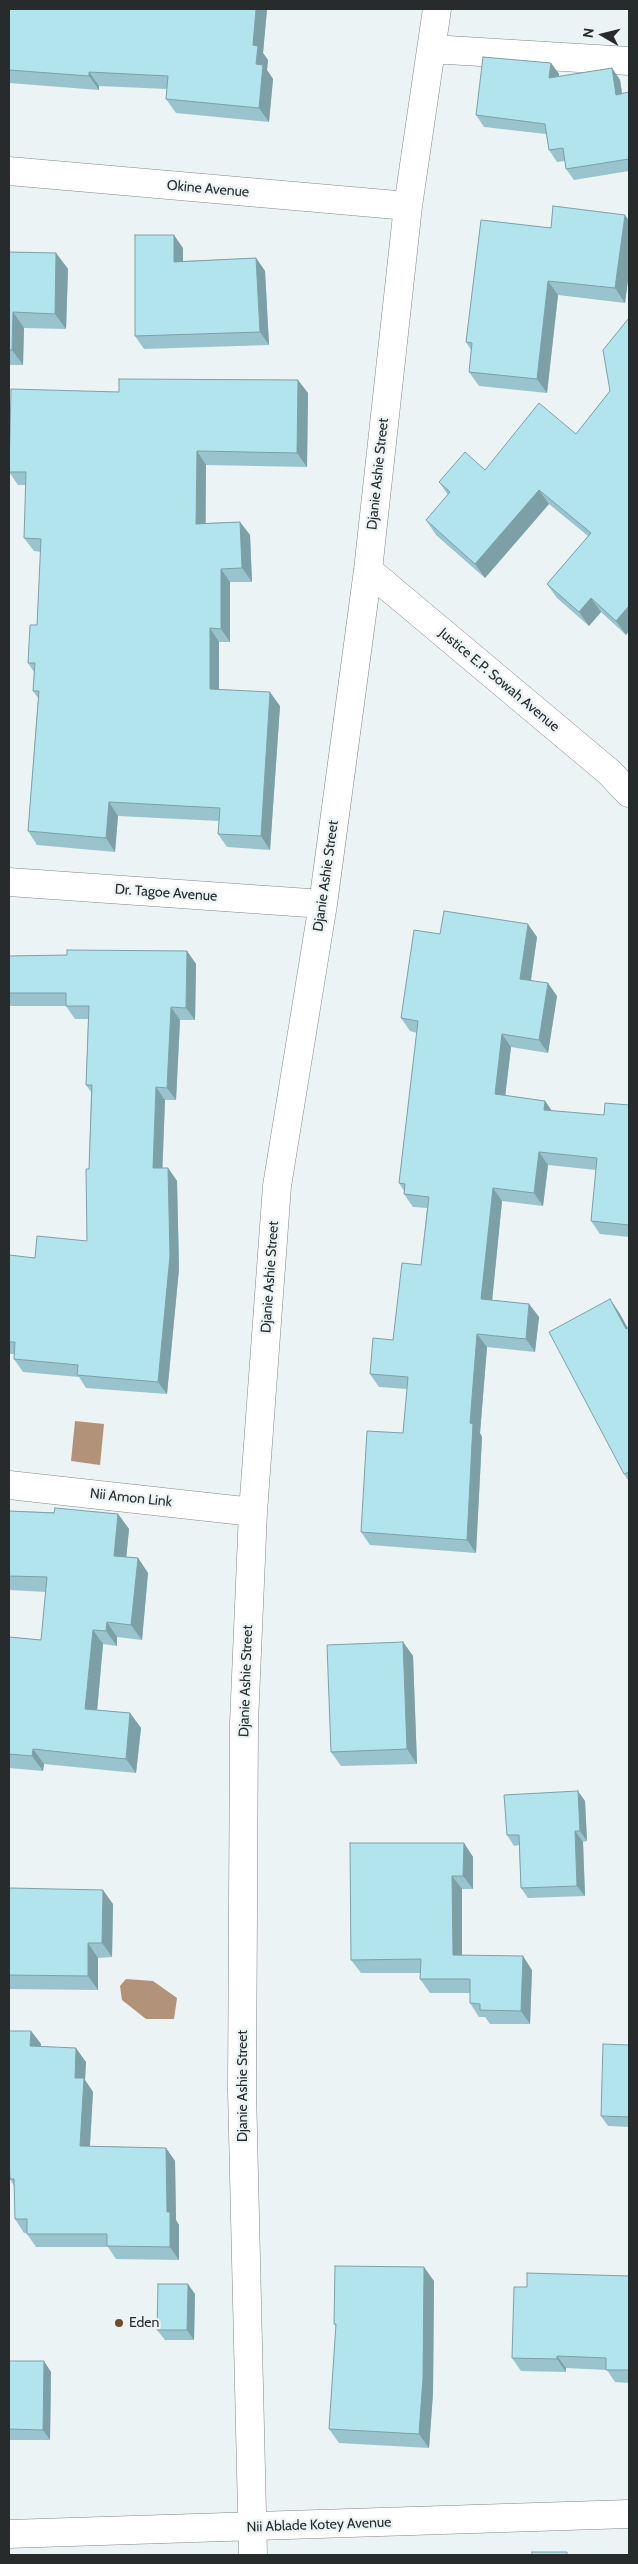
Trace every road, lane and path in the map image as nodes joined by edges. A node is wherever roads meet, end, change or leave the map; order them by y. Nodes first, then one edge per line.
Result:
1 (438, 9) edge
2 (432, 49) junction
3 (629, 61) edge
4 (9, 171) edge
5 (408, 206) junction
6 (368, 570) junction
7 (629, 792) edge
8 (9, 882) edge
9 (323, 904) junction
10 (9, 1484) edge
11 (253, 1512) junction
12 (629, 2514) edge
13 (252, 2527) junction
14 (9, 2534) edge
15 (253, 2555) edge

1 - 2 street, Djanie Ashie Street
2 - 3 street
2 - 5 street, Djanie Ashie Street
4 - 5 street, Okine Avenue
5 - 6 street, Djanie Ashie Street
6 - 7 street, Justice E.P. Sowah Avenue
6 - 9 street, Djanie Ashie Street
8 - 9 street, Dr. Tagoe Avenue
9 - 11 street, Djanie Ashie Street
10 - 11 street, Nii Amon Link
11 - 13 street, Djanie Ashie Street
12 - 13 street, Nii Ablade Kotey Avenue
13 - 14 street, Nii Ablade Kotey Avenue
13 - 15 street, Djanie Ashie Street

